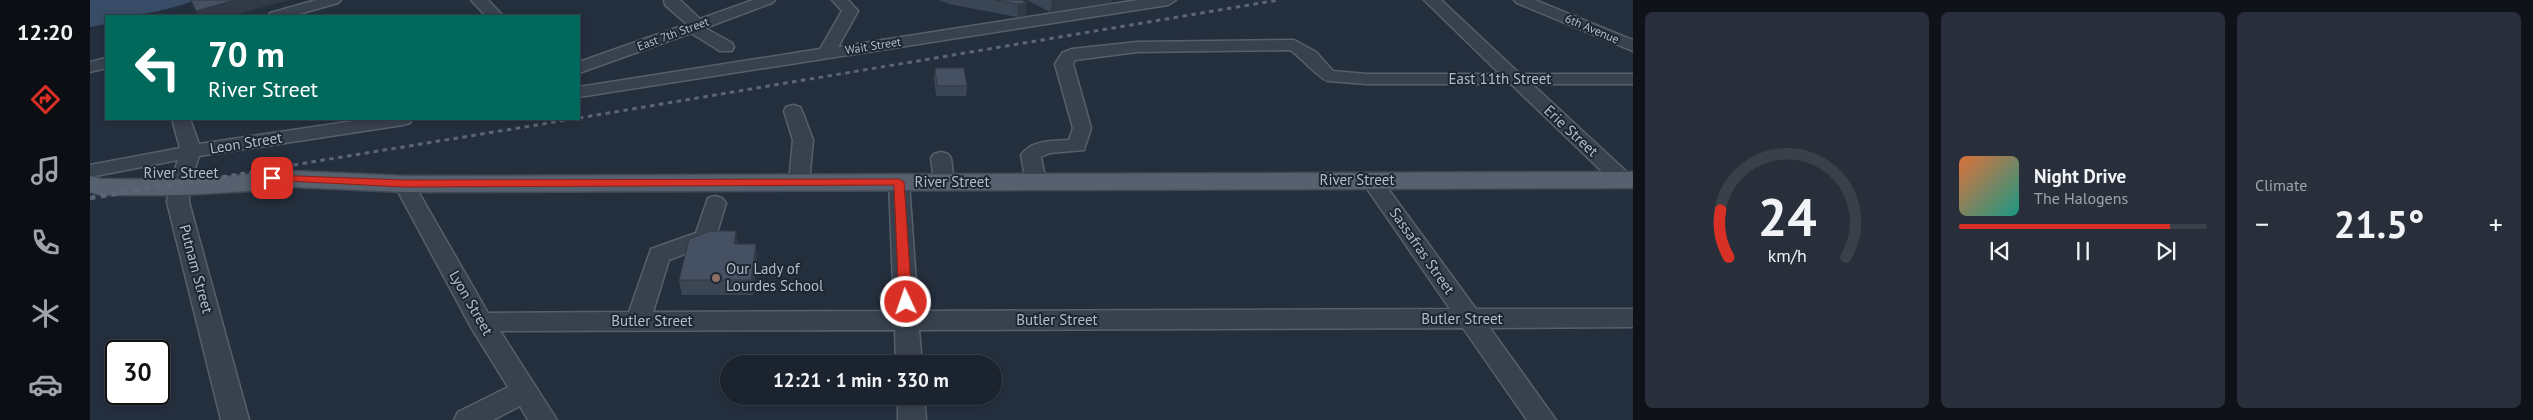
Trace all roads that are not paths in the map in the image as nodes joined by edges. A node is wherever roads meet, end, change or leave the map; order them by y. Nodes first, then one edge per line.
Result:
1 (333, 0) edge
2 (478, 0) edge
3 (672, 0) edge
4 (767, 0) edge
5 (840, 0) edge
6 (1168, 0) edge
7 (1432, 0) edge
8 (1522, 0) edge
9 (1026, 8) edge
10 (280, 15) edge
11 (494, 15) edge
12 (1048, 19) junction
13 (695, 26) junction
14 (1633, 46) edge
15 (726, 47) dead end
16 (826, 53) junction
17 (105, 63) edge
18 (90, 67) edge
19 (580, 68) edge
20 (1516, 79) junction
21 (1633, 79) edge
22 (580, 92) edge
23 (793, 111) dead end
24 (181, 120) edge
25 (399, 120) edge
26 (185, 170) junction
27 (90, 171) edge
28 (90, 180) edge
29 (1372, 180) junction
30 (1628, 180) edge
31 (799, 182) junction
32 (899, 182) junction
33 (1036, 182) junction
34 (90, 184) edge
35 (404, 184) junction
36 (715, 203) dead end
37 (1633, 318) edge
38 (1470, 319) junction
39 (638, 321) junction
40 (907, 321) junction
41 (481, 322) junction
42 (909, 355) edge
43 (526, 391) junction
44 (911, 405) edge
45 (235, 420) edge
46 (468, 420) edge
47 (543, 420) edge
48 (912, 420) edge
49 (1542, 420) edge

1 - 10 street
2 - 11 street
3 - 13 street
4 - 13 street, East 7th Street
5 - 16 street
6 - 12 street, Wait Street
7 - 20 street, Erie Street
8 - 14 street, 6th Avenue
9 - 12 street
12 - 16 street, Wait Street
13 - 15 street
13 - 19 street, East 7th Street
16 - 22 street, Wait Street
17 - 18 street
20 - 21 street, East 11th Street
20 - 30 street, Erie Street
20 - 33 street, East 11th Street
23 - 31 street
24 - 26 street, Putnam Street
25 - 26 street, Leon Street
26 - 27 street, Leon Street
26 - 28 main road, River Street
26 - 34 main road, River Street
26 - 35 main road, River Street
26 - 45 street, Putnam Street
29 - 30 main road, River Street
29 - 33 main road, River Street
29 - 38 street, Sassafras Street
31 - 32 main road, River Street
31 - 35 main road, River Street
32 - 33 main road, River Street
32 - 40 street
35 - 41 street, Lyon Street
36 - 39 street
37 - 38 street, Butler Street
38 - 40 street, Butler Street
38 - 49 street, Sassafras Street
39 - 40 street, Butler Street
39 - 41 street, Butler Street
40 - 42 street
41 - 43 street, Lyon Street
43 - 46 street
43 - 47 street, Lyon Street
44 - 48 street

